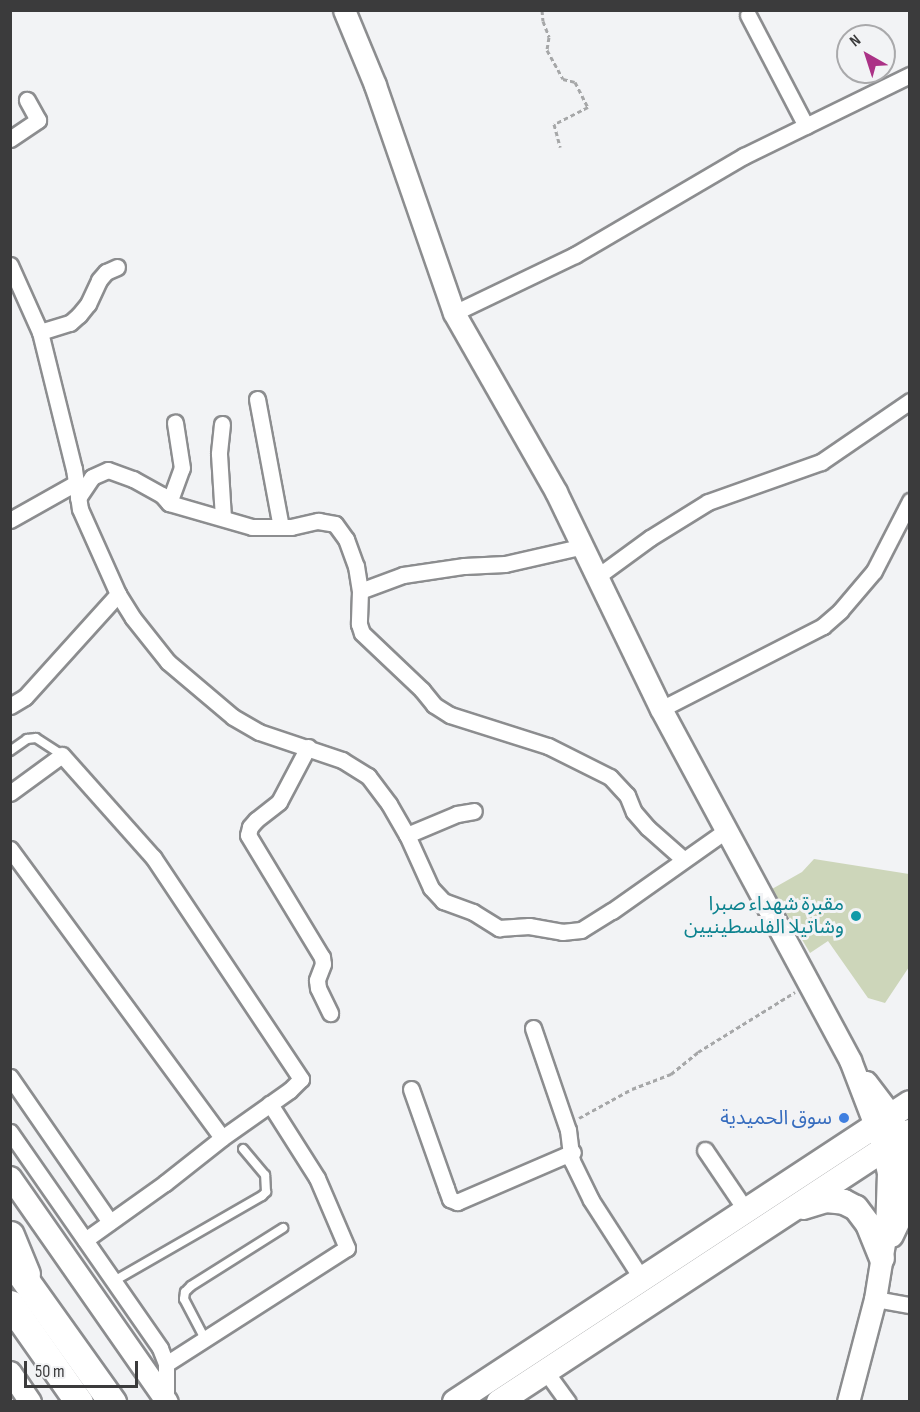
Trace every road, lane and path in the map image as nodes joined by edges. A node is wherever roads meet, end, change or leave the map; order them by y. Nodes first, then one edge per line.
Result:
1 (344, 10) edge
2 (542, 10) edge
3 (748, 15) dead end
4 (909, 75) edge
5 (27, 100) dead end
6 (807, 126) junction
7 (10, 139) edge
8 (560, 147) dead end
9 (10, 265) edge
10 (117, 267) dead end
11 (454, 313) junction
12 (40, 332) junction
13 (256, 399) dead end
14 (909, 400) edge
15 (175, 423) dead end
16 (222, 424) dead end
17 (77, 490) junction
18 (909, 501) edge
19 (170, 503) junction
20 (222, 518) junction
21 (10, 520) edge
22 (281, 527) junction
23 (584, 546) junction
24 (598, 576) junction
25 (360, 591) junction
26 (118, 594) junction
27 (10, 706) edge
28 (661, 709) junction
29 (308, 747) junction
30 (10, 751) edge
31 (62, 755) junction
32 (10, 793) edge
33 (474, 811) dead end
34 (726, 830) junction
35 (407, 836) junction
36 (10, 849) edge
37 (682, 859) junction
38 (810, 983) junction
39 (330, 1013) dead end
40 (533, 1028) dead end
41 (10, 1077) edge
42 (411, 1089) dead end
43 (270, 1104) junction
44 (892, 1115) edge
45 (565, 1121) junction
46 (10, 1132) edge
47 (222, 1138) junction
48 (898, 1139) edge
49 (243, 1149) dead end
50 (705, 1150) dead end
51 (573, 1152) junction
52 (10, 1177) edge
53 (909, 1195) edge
54 (745, 1209) junction
55 (783, 1214) junction
56 (110, 1222) junction
57 (283, 1228) dead end
58 (10, 1235) edge
59 (891, 1235) junction
60 (85, 1240) junction
61 (10, 1259) edge
62 (881, 1264) junction
63 (642, 1279) junction
64 (114, 1281) junction
65 (875, 1299) junction
66 (16, 1302) edge
67 (909, 1305) edge
68 (205, 1339) junction
69 (166, 1364) junction
70 (10, 1372) edge
71 (546, 1372) junction
72 (30, 1401) edge
73 (79, 1401) edge
74 (112, 1401) edge
75 (166, 1401) edge
76 (454, 1401) edge
77 (499, 1401) edge
78 (568, 1401) edge
79 (848, 1401) edge

1 - 11 street
2 - 8 path
3 - 6 street
4 - 6 street
5 - 7 street
6 - 11 street
9 - 12 street
10 - 12 street
11 - 23 street
12 - 17 street
13 - 22 street
14 - 24 street
15 - 19 street
16 - 20 street
17 - 19 street
17 - 21 street
17 - 26 street
18 - 28 street
19 - 20 street
20 - 22 street
22 - 25 street
23 - 24 street
23 - 25 street
24 - 28 street
25 - 37 street
26 - 27 street
26 - 29 street
28 - 34 street
29 - 35 street
29 - 39 street
30 - 31 lane
31 - 32 street
31 - 43 street
33 - 35 street
34 - 37 street
34 - 38 street
35 - 37 street
36 - 47 street
38 - 44 street
38 - 45 path
40 - 45 street
41 - 56 street
42 - 51 street
43 - 47 street
43 - 68 street
44 - 48 street
44 - 54 main road
45 - 51 street
46 - 60 street
47 - 56 street
48 - 55 main road
48 - 59 street
48 - 62 street
49 - 64 lane
50 - 54 street
51 - 63 street
52 - 75 street
53 - 59 main road
54 - 63 main road
55 - 62 main road
55 - 71 main road
56 - 60 street
57 - 68 lane
58 - 66 highway
59 - 62 street
60 - 64 street
61 - 66 highway
62 - 65 street
63 - 76 main road
64 - 69 street
65 - 67 street
65 - 79 street
66 - 73 highway
66 - 74 highway
68 - 69 street
69 - 75 street
70 - 72 street
71 - 77 main road
71 - 78 street

